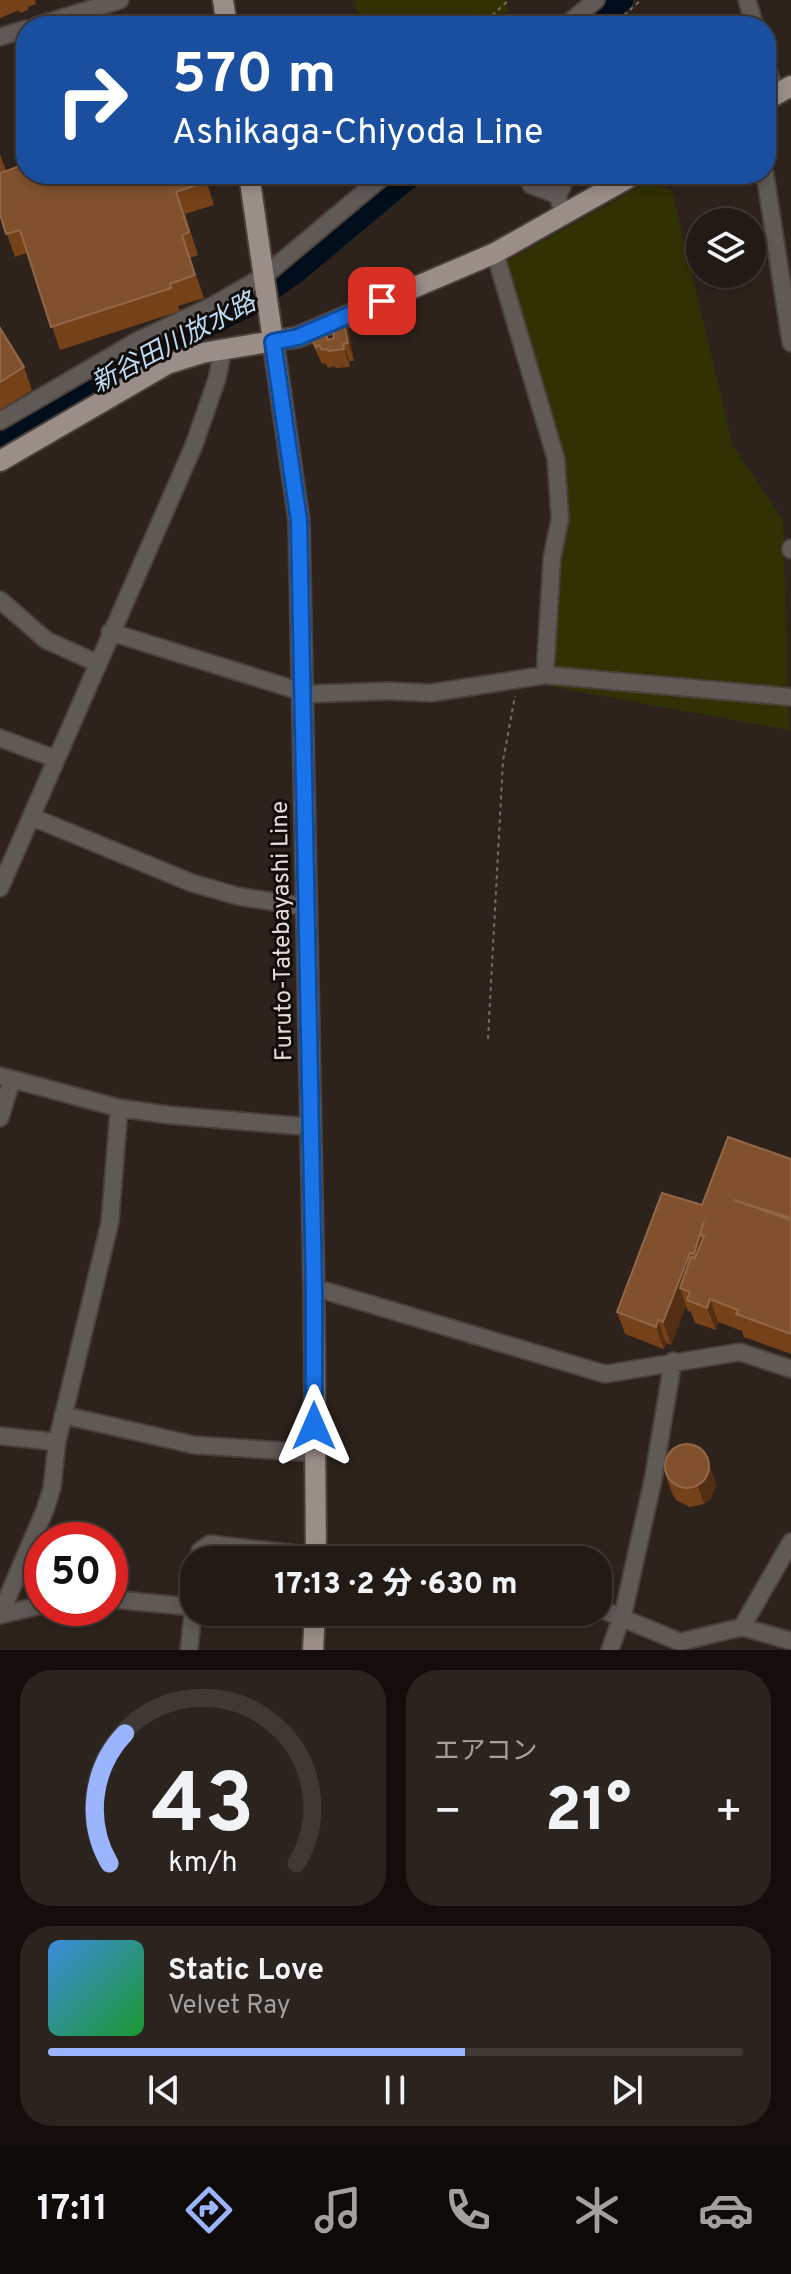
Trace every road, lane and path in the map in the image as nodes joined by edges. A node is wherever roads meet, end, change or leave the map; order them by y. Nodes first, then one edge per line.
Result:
1 (120, 0) edge
2 (509, 0) edge
3 (596, 0) edge
4 (641, 0) edge
5 (68, 16) edge
6 (491, 16) edge
7 (577, 16) edge
8 (623, 16) edge
9 (251, 184) edge
10 (374, 184) edge
11 (530, 184) edge
12 (562, 184) edge
13 (611, 184) edge
14 (767, 184) edge
15 (560, 205) junction
16 (495, 253) junction
17 (265, 278) junction
18 (273, 342) junction
19 (791, 343) edge
20 (223, 349) junction
21 (0, 421) edge
22 (0, 461) edge
23 (0, 600) edge
24 (110, 632) junction
25 (97, 663) junction
26 (545, 675) junction
27 (518, 679) junction
28 (301, 692) junction
29 (791, 697) edge
30 (0, 738) edge
31 (56, 759) junction
32 (32, 817) junction
33 (0, 888) edge
34 (306, 907) junction
35 (488, 1039) dead end
36 (6, 1077) edge
37 (119, 1108) junction
38 (0, 1118) edge
39 (311, 1127) junction
40 (314, 1291) junction
41 (673, 1361) junction
42 (791, 1369) edge
43 (63, 1415) junction
44 (0, 1436) edge
45 (57, 1442) junction
46 (314, 1453) junction
47 (791, 1542) edge
48 (316, 1546) edge
49 (128, 1600) edge
50 (180, 1604) edge
51 (24, 1609) edge
52 (612, 1614) edge
53 (0, 1615) edge
54 (621, 1618) junction
55 (192, 1626) edge
56 (314, 1626) edge
57 (742, 1627) junction
58 (791, 1641) edge
59 (189, 1650) edge
60 (313, 1650) edge
61 (610, 1650) edge

1 - 5 street
2 - 6 path
3 - 7 street
4 - 8 path
9 - 17 main road
10 - 17 street
11 - 15 street
12 - 15 street
13 - 15 main road
14 - 19 street
15 - 16 main road
16 - 18 main road
16 - 26 street
17 - 18 main road, Furuto-Tatebayashi Line
17 - 21 street
18 - 20 main road
18 - 28 main road, Furuto-Tatebayashi Line
20 - 22 main road
20 - 24 street
23 - 25 street
24 - 25 street
24 - 28 street
25 - 31 street
26 - 27 street
26 - 29 street
27 - 28 street
27 - 35 path
28 - 34 main road, Furuto-Tatebayashi Line
30 - 31 street
31 - 32 street
32 - 33 street
32 - 34 street
34 - 39 main road, Furuto-Tatebayashi Line
36 - 37 street
36 - 38 street
37 - 39 street
37 - 43 street
39 - 40 main road, Furuto-Tatebayashi Line
40 - 41 street
40 - 46 main road, Furuto-Tatebayashi Line
41 - 42 street
41 - 54 street
43 - 45 street
43 - 46 street
44 - 45 street
45 - 53 street
46 - 48 main road, Furuto-Tatebayashi Line
47 - 57 street
49 - 50 street
51 - 53 street
52 - 54 street
54 - 57 street
54 - 61 street
55 - 59 street
56 - 60 main road
57 - 58 street

